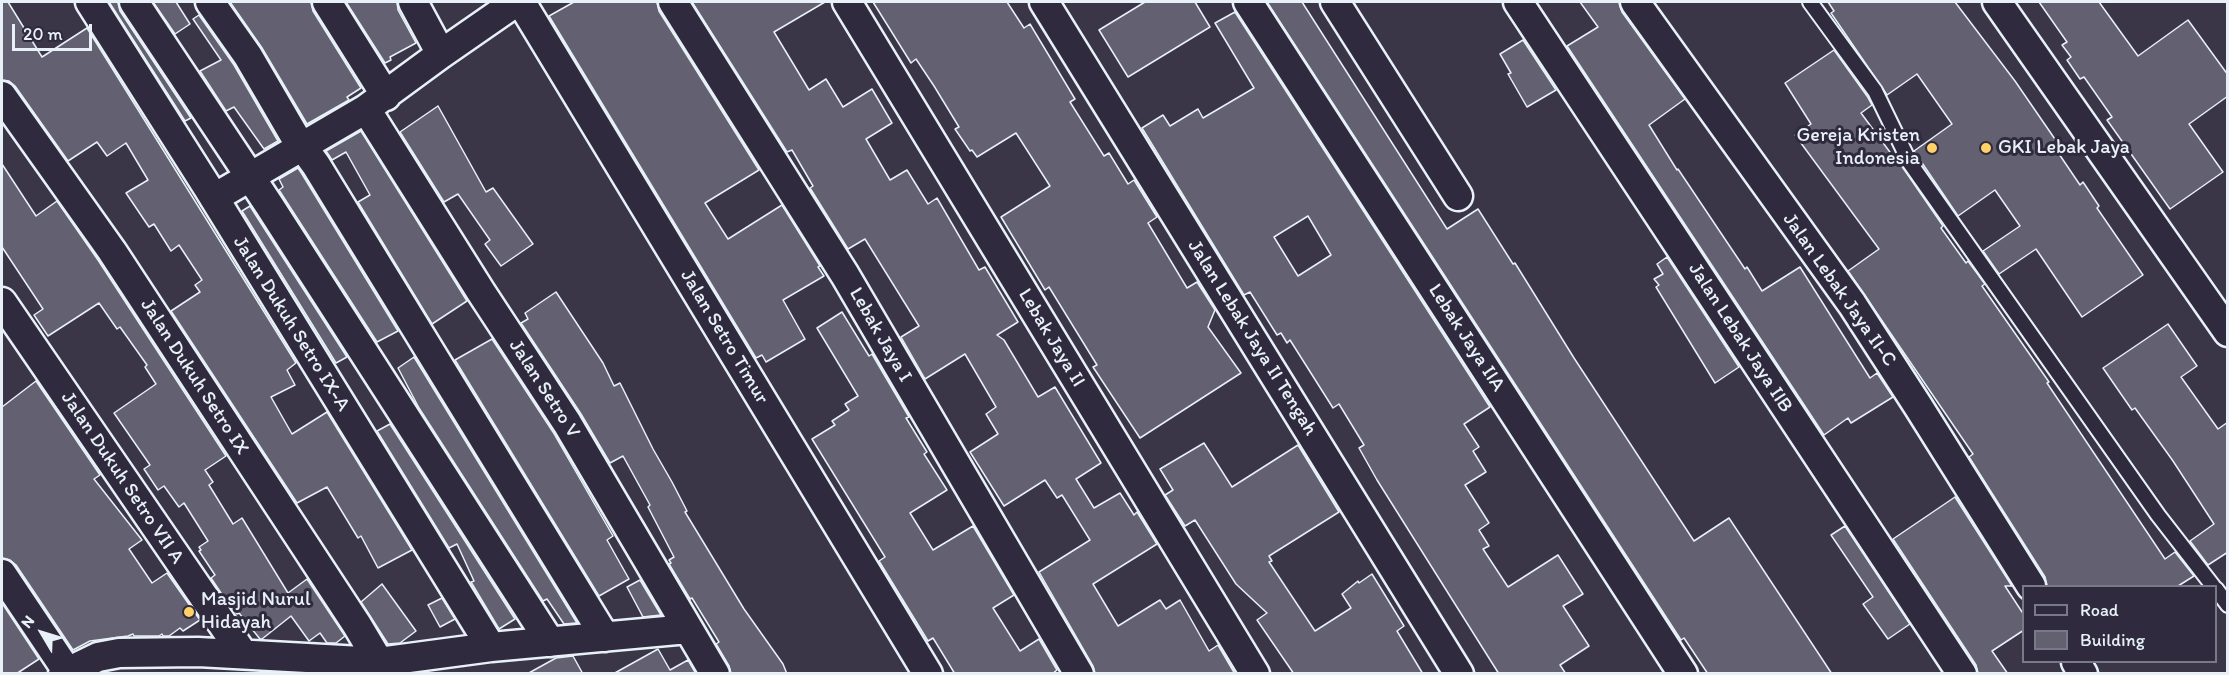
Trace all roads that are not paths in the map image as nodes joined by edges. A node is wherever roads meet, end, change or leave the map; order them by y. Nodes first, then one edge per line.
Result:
1 (90, 2) edge
2 (134, 2) edge
3 (210, 2) edge
4 (327, 2) edge
5 (413, 2) edge
6 (673, 2) edge
7 (847, 2) edge
8 (1044, 2) edge
9 (1248, 2) edge
10 (1335, 2) edge
11 (1518, 2) edge
12 (1635, 2) edge
13 (1810, 2) edge
14 (1997, 2) edge
15 (509, 4) edge
16 (441, 54) junction
17 (2, 96) edge
18 (376, 103) junction
19 (304, 146) junction
20 (251, 178) junction
21 (1458, 196) dead end
22 (214, 198) junction
23 (2, 302) edge
24 (2228, 333) edge
25 (2, 574) edge
26 (2030, 585) edge
27 (2212, 585) edge
28 (2217, 592) edge
29 (2228, 605) edge
30 (688, 629) junction
31 (605, 637) junction
32 (550, 642) junction
33 (491, 647) junction
34 (243, 654) junction
35 (379, 662) junction
36 (65, 672) edge
37 (715, 674) edge
38 (928, 674) edge
39 (1079, 674) edge
40 (1255, 674) edge
41 (1459, 674) edge
42 (1683, 674) edge
43 (1962, 674) edge

1 - 22 street, Jalan Dukuh Setro IX-A
2 - 20 street
3 - 19 street
4 - 18 street, Jalan Setro V
5 - 16 street
6 - 39 street, Lebak Jaya I
7 - 40 street, Lebak Jaya II
8 - 41 street, Jalan Lebak Jaya II Tengah
9 - 42 street, Lebak Jaya IIA
10 - 21 street
11 - 43 street, Jalan Lebak Jaya IIB
12 - 26 street, Jalan Lebak Jaya II-C
13 - 27 lane
14 - 24 street
15 - 16 street
15 - 38 street, Jalan Setro Timur
16 - 18 street
17 - 35 street, Jalan Dukuh Setro IX
18 - 19 street
18 - 30 street, Jalan Setro V
19 - 20 street
19 - 31 street
20 - 22 street
20 - 32 street
22 - 33 street, Jalan Dukuh Setro IX-A
23 - 34 street, Jalan Dukuh Setro VII A
25 - 36 street
28 - 29 lane
30 - 31 street
30 - 37 street, Jalan Setro V
31 - 32 street
32 - 33 street
33 - 35 street
34 - 35 street
34 - 36 street

